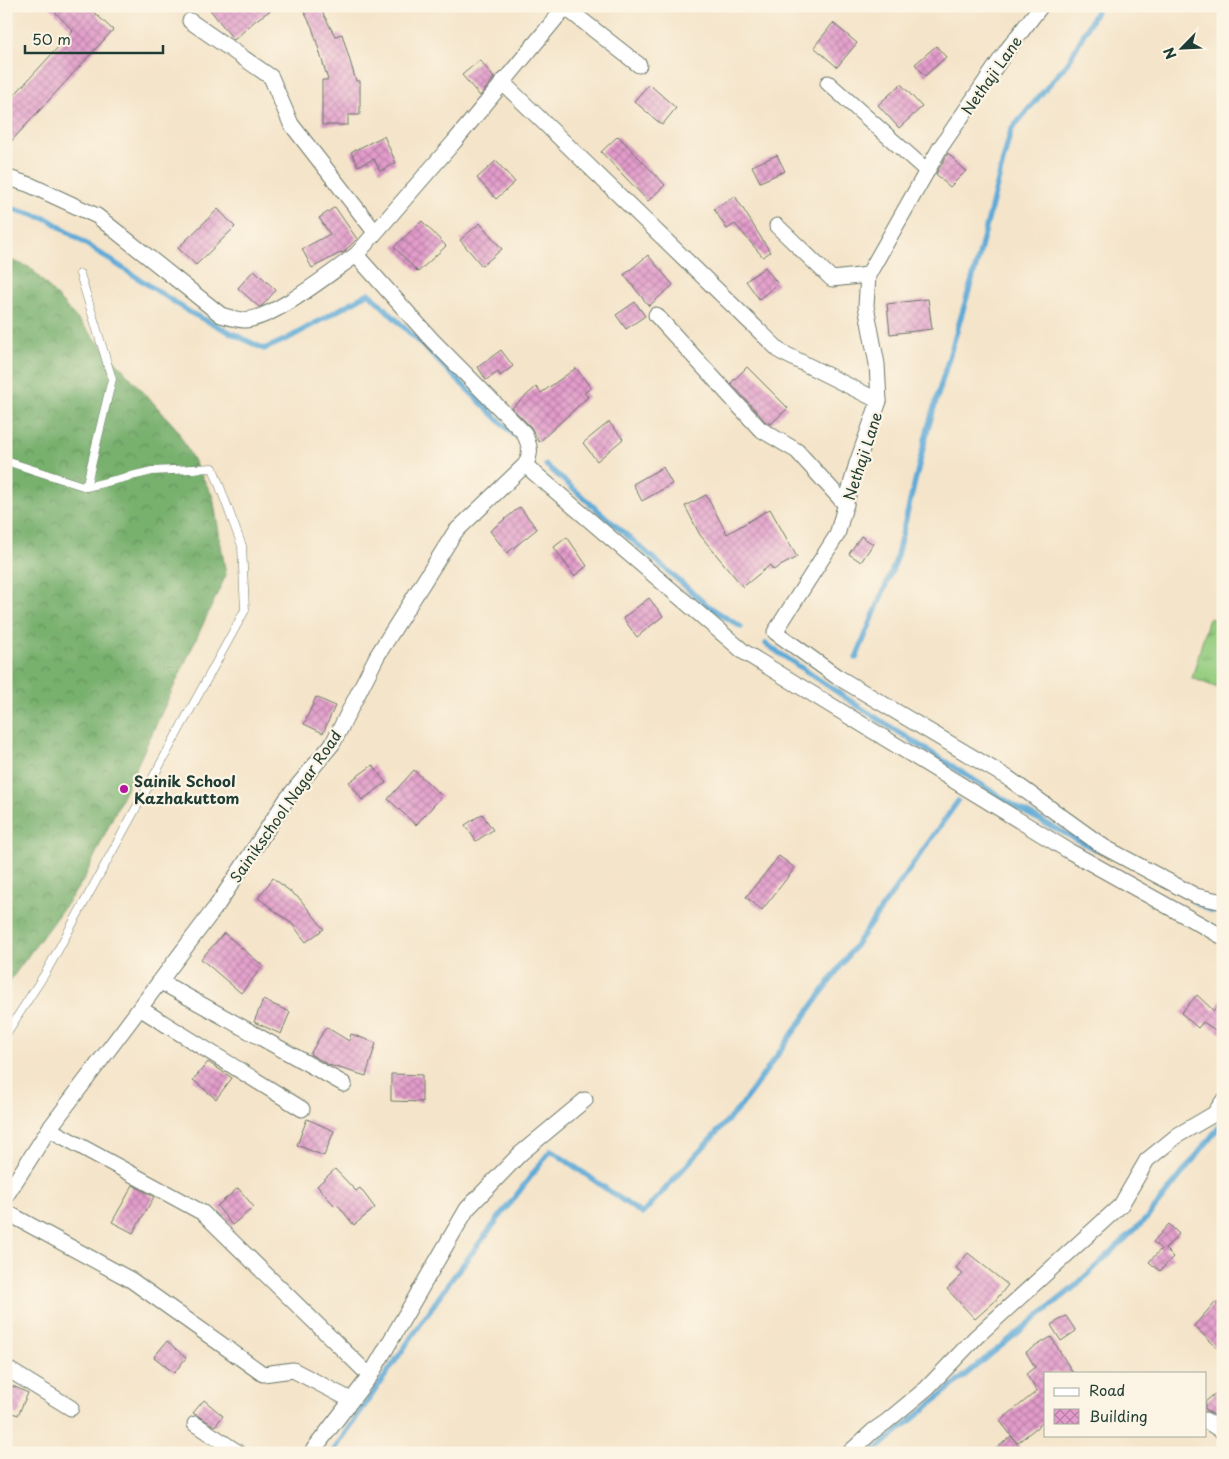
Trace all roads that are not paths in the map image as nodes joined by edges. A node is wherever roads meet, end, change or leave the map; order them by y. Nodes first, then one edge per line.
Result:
1 (1041, 6) edge
2 (565, 7) edge
3 (190, 21) dead end
4 (639, 65) dead end
5 (502, 82) junction
6 (828, 83) dead end
7 (927, 171) junction
8 (6, 176) edge
9 (777, 226) dead end
10 (375, 232) junction
11 (356, 255) junction
12 (80, 274) dead end
13 (868, 275) junction
14 (656, 315) dead end
15 (879, 402) junction
16 (6, 461) edge
17 (525, 465) junction
18 (86, 487) junction
19 (846, 506) junction
20 (1223, 902) edge
21 (1223, 937) edge
22 (161, 982) junction
23 (140, 1009) junction
24 (6, 1034) edge
25 (344, 1084) dead end
26 (584, 1100) dead end
27 (1223, 1101) edge
28 (302, 1109) dead end
29 (49, 1129) junction
30 (6, 1196) edge
31 (6, 1212) edge
32 (6, 1368) edge
33 (370, 1376) junction
34 (352, 1400) junction
35 (71, 1408) dead end
36 (1206, 1421) edge
37 (195, 1424) dead end
38 (1223, 1432) edge
39 (239, 1453) edge
40 (311, 1453) edge
41 (849, 1453) edge

1 - 7 street, Nethaji Lane
2 - 4 street
2 - 5 street
3 - 10 street
5 - 10 street
5 - 15 street
6 - 7 street
7 - 13 street, Nethaji Lane
8 - 11 street
9 - 13 street
10 - 11 street
11 - 17 street
12 - 18 lane
13 - 15 street, Nethaji Lane
14 - 19 street
15 - 19 street, Nethaji Lane
16 - 18 lane
17 - 21 street
17 - 22 street, Sainikschool Nagar Road
18 - 24 lane
19 - 20 street, Nethaji Lane
22 - 23 street, Sainikschool Nagar Road
22 - 25 street
23 - 28 street
23 - 29 street, Sainikschool Nagar Road
26 - 33 street
27 - 41 street
29 - 30 street, Sainikschool Nagar Road
29 - 33 street
31 - 34 street
32 - 35 street
33 - 34 street
34 - 40 street
36 - 38 street
37 - 39 street

